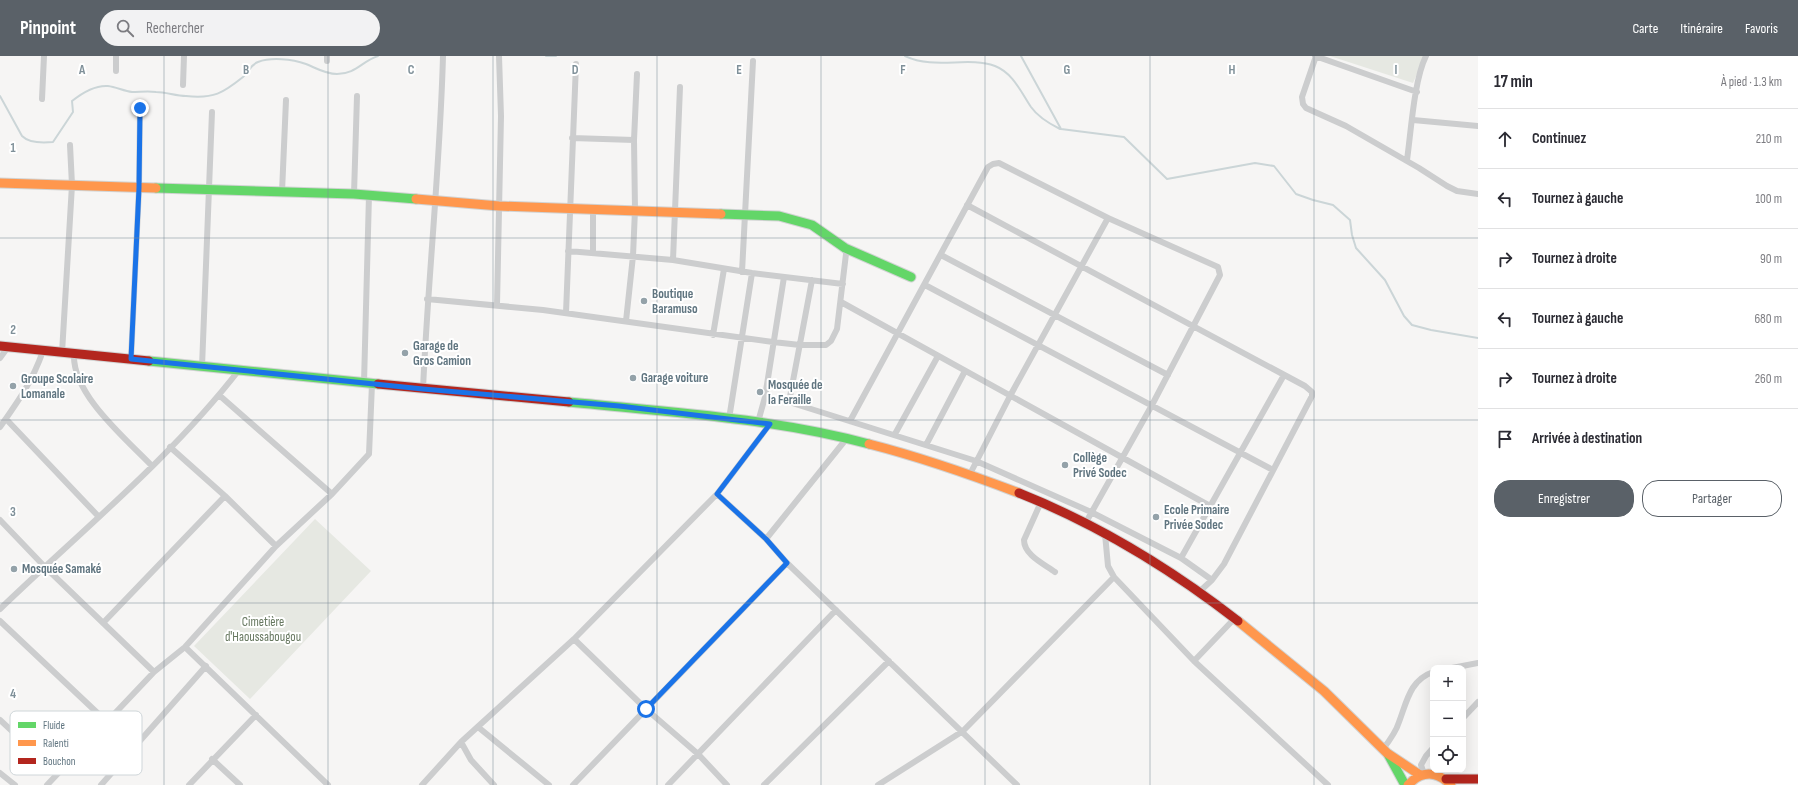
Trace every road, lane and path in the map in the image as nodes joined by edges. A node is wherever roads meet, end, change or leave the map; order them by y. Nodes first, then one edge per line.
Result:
1 (44, 56) edge
2 (116, 56) edge
3 (184, 56) edge
4 (443, 56) edge
5 (499, 56) edge
6 (1315, 56) edge
7 (1426, 56) edge
8 (753, 61) dead end
9 (576, 64) dead end
10 (116, 71) dead end
11 (637, 74) dead end
12 (183, 85) dead end
13 (680, 87) dead end
14 (1417, 92) junction
15 (357, 96) dead end
16 (42, 99) dead end
17 (286, 100) dead end
18 (140, 108) dead end
19 (212, 112) dead end
20 (1413, 120) junction
21 (1478, 126) edge
22 (572, 138) junction
23 (634, 140) junction
24 (70, 145) dead end
25 (1406, 160) junction
26 (0, 183) edge
27 (72, 185) junction
28 (139, 188) junction
29 (209, 190) junction
30 (282, 192) junction
31 (354, 194) junction
32 (1478, 194) edge
33 (369, 195) junction
34 (434, 201) junction
35 (967, 205) junction
36 (499, 206) junction
37 (569, 208) junction
38 (593, 209) junction
39 (635, 210) junction
40 (676, 211) junction
41 (745, 214) junction
42 (1108, 218) junction
43 (845, 248) junction
44 (568, 251) junction
45 (592, 252) junction
46 (941, 255) junction
47 (633, 256) junction
48 (674, 260) junction
49 (1081, 266) junction
50 (724, 269) junction
51 (742, 272) junction
52 (752, 273) junction
53 (784, 277) junction
54 (911, 277) dead end
55 (812, 280) junction
56 (843, 284) junction
57 (925, 285) junction
58 (427, 299) junction
59 (841, 302) junction
60 (497, 305) junction
61 (566, 313) junction
62 (1054, 315) junction
63 (626, 321) junction
64 (1194, 326) junction
65 (713, 335) junction
66 (898, 335) junction
67 (742, 338) junction
68 (773, 342) junction
69 (800, 345) junction
70 (1039, 345) junction
71 (4, 347) edge
72 (43, 350) junction
73 (62, 353) junction
74 (74, 354) junction
75 (938, 356) junction
76 (0, 358) edge
77 (131, 359) junction
78 (202, 367) junction
79 (239, 370) junction
80 (965, 371) junction
81 (1168, 375) junction
82 (1284, 375) junction
83 (368, 383) junction
84 (423, 389) junction
85 (219, 395) junction
86 (1010, 396) junction
87 (765, 397) junction
88 (789, 402) junction
89 (1152, 405) junction
90 (6, 419) junction
91 (729, 419) junction
92 (850, 421) junction
93 (758, 422) junction
94 (770, 424) junction
95 (0, 427) edge
96 (895, 434) junction
97 (847, 438) junction
98 (926, 445) junction
99 (170, 448) junction
100 (1240, 452) junction
101 (1123, 459) junction
102 (976, 461) junction
103 (152, 466) junction
104 (1273, 470) junction
105 (970, 474) junction
106 (332, 494) junction
107 (717, 494) junction
108 (225, 496) junction
109 (1041, 502) junction
110 (1210, 506) junction
111 (1091, 512) junction
112 (99, 516) junction
113 (0, 520) edge
114 (1085, 524) junction
115 (1105, 534) junction
116 (766, 539) junction
117 (276, 546) junction
118 (1181, 558) junction
119 (787, 563) junction
120 (44, 566) junction
121 (1055, 572) dead end
122 (1114, 577) junction
123 (1212, 580) junction
124 (1199, 592) junction
125 (0, 609) edge
126 (836, 610) junction
127 (1235, 618) junction
128 (0, 621) edge
129 (103, 623) junction
130 (574, 639) junction
131 (185, 647) junction
132 (889, 661) junction
133 (1194, 661) junction
134 (1478, 663) edge
135 (1466, 665) edge
136 (206, 666) junction
137 (154, 672) junction
138 (1430, 674) edge
139 (1478, 702) edge
140 (646, 709) junction
141 (95, 711) edge
142 (117, 711) edge
143 (256, 715) junction
144 (1466, 715) edge
145 (0, 720) edge
146 (478, 727) junction
147 (10, 729) edge
148 (962, 731) junction
149 (142, 739) edge
150 (461, 742) junction
151 (1385, 751) junction
152 (1430, 751) edge
153 (698, 754) junction
154 (212, 759) junction
155 (0, 773) edge
156 (1422, 774) junction
157 (55, 775) edge
158 (110, 775) edge
159 (1478, 779) edge
160 (1448, 782) edge
161 (15, 785) edge
162 (47, 785) edge
163 (101, 785) edge
164 (189, 785) edge
165 (240, 785) edge
166 (328, 785) edge
167 (422, 785) edge
168 (494, 785) edge
169 (549, 785) edge
170 (573, 785) edge
171 (668, 785) edge
172 (727, 785) edge
173 (764, 785) edge
174 (878, 785) edge
175 (1017, 785) edge
176 (1328, 785) edge
177 (1405, 785) edge
178 (1408, 785) edge

1 - 16 street
2 - 10 street
3 - 12 street
4 - 34 street
5 - 36 street
6 - 14 street
6 - 25 street
7 - 14 street
8 - 41 street
9 - 22 street
11 - 23 street
13 - 40 street
14 - 20 street
15 - 31 street
17 - 30 street
18 - 28 street
19 - 29 street
20 - 21 street
20 - 25 street
22 - 23 street
22 - 37 street
23 - 39 street
24 - 27 street
25 - 32 street
26 - 27 street
27 - 28 street
27 - 73 street
28 - 29 street
28 - 77 street
29 - 30 street
29 - 78 street
30 - 31 street
31 - 33 street
33 - 34 street
33 - 83 street
34 - 36 street
34 - 58 street
35 - 42 street
35 - 46 street
35 - 49 street
36 - 37 street
36 - 60 street
37 - 38 street
37 - 44 street
38 - 39 street
38 - 45 street
39 - 40 street
39 - 47 street
40 - 41 street
40 - 48 street
41 - 43 street
41 - 51 street
42 - 49 street
42 - 64 street
43 - 54 street
43 - 56 street
44 - 45 street
44 - 61 street
45 - 47 street
46 - 57 street
46 - 62 street
47 - 48 street
47 - 63 street
48 - 50 street
49 - 62 street
49 - 64 street
50 - 51 street
50 - 65 street
51 - 52 street
52 - 53 street
52 - 67 street
53 - 55 street
53 - 68 street
55 - 56 street
55 - 69 street
56 - 59 street
57 - 66 street
57 - 70 street
58 - 60 street
58 - 84 street
59 - 66 street
59 - 69 street
60 - 61 street
61 - 63 street
62 - 70 street
62 - 81 street
63 - 65 street
64 - 81 street
64 - 82 street
65 - 67 street
66 - 75 street
66 - 92 street
67 - 68 street
67 - 91 street
68 - 69 street
68 - 87 street
69 - 88 street
70 - 86 street
70 - 89 street
71 - 72 street
71 - 76 street
72 - 73 street
72 - 90 street
73 - 74 street
74 - 77 street
74 - 103 street
75 - 80 street
75 - 96 street
77 - 78 street
78 - 79 street
79 - 83 street
79 - 85 street
80 - 86 street
80 - 98 street
81 - 89 street
82 - 100 street
82 - 104 street
83 - 84 street
83 - 106 street
84 - 91 street
85 - 99 street
85 - 106 street
86 - 101 street
86 - 102 street
87 - 88 street
87 - 93 street
88 - 92 street
89 - 100 street
89 - 101 street
90 - 95 street
90 - 112 street
91 - 93 street
92 - 96 street
93 - 94 street
94 - 97 street
94 - 107 street
96 - 98 street
97 - 105 street
97 - 116 street
98 - 102 street
99 - 103 street
99 - 108 street
100 - 104 street
100 - 110 street
101 - 110 street
101 - 111 street
102 - 105 street
102 - 111 street
103 - 112 street
104 - 123 street
105 - 109 street
106 - 117 street
107 - 116 street
107 - 130 street
108 - 117 street
108 - 129 street
109 - 114 street
109 - 121 street
110 - 118 street
111 - 114 street
111 - 118 street
112 - 120 street
113 - 120 street
114 - 115 street
115 - 122 street
115 - 124 street
116 - 119 street
117 - 131 street
118 - 123 street
119 - 126 street
119 - 140 street
120 - 125 street
120 - 129 street
122 - 133 street
122 - 148 street
123 - 124 street
124 - 127 street
126 - 132 street
126 - 153 street
127 - 133 street
127 - 151 street
128 - 141 street
129 - 137 street
130 - 140 street
130 - 146 street
131 - 136 street
131 - 137 street
132 - 148 street
132 - 173 street
133 - 176 street
134 - 135 street
136 - 143 street
136 - 149 street
137 - 142 street
138 - 151 street
139 - 144 street
140 - 153 street
140 - 170 street
143 - 154 street
143 - 166 street
145 - 147 street
146 - 150 street
146 - 169 street
148 - 174 street
148 - 175 street
150 - 167 street
150 - 168 street
151 - 156 street
151 - 177 street
152 - 156 street
153 - 171 street
153 - 172 street
154 - 164 street
154 - 165 street
155 - 161 street
156 - 160 street
156 - 178 street
157 - 162 street
158 - 163 street
159 - 160 street

